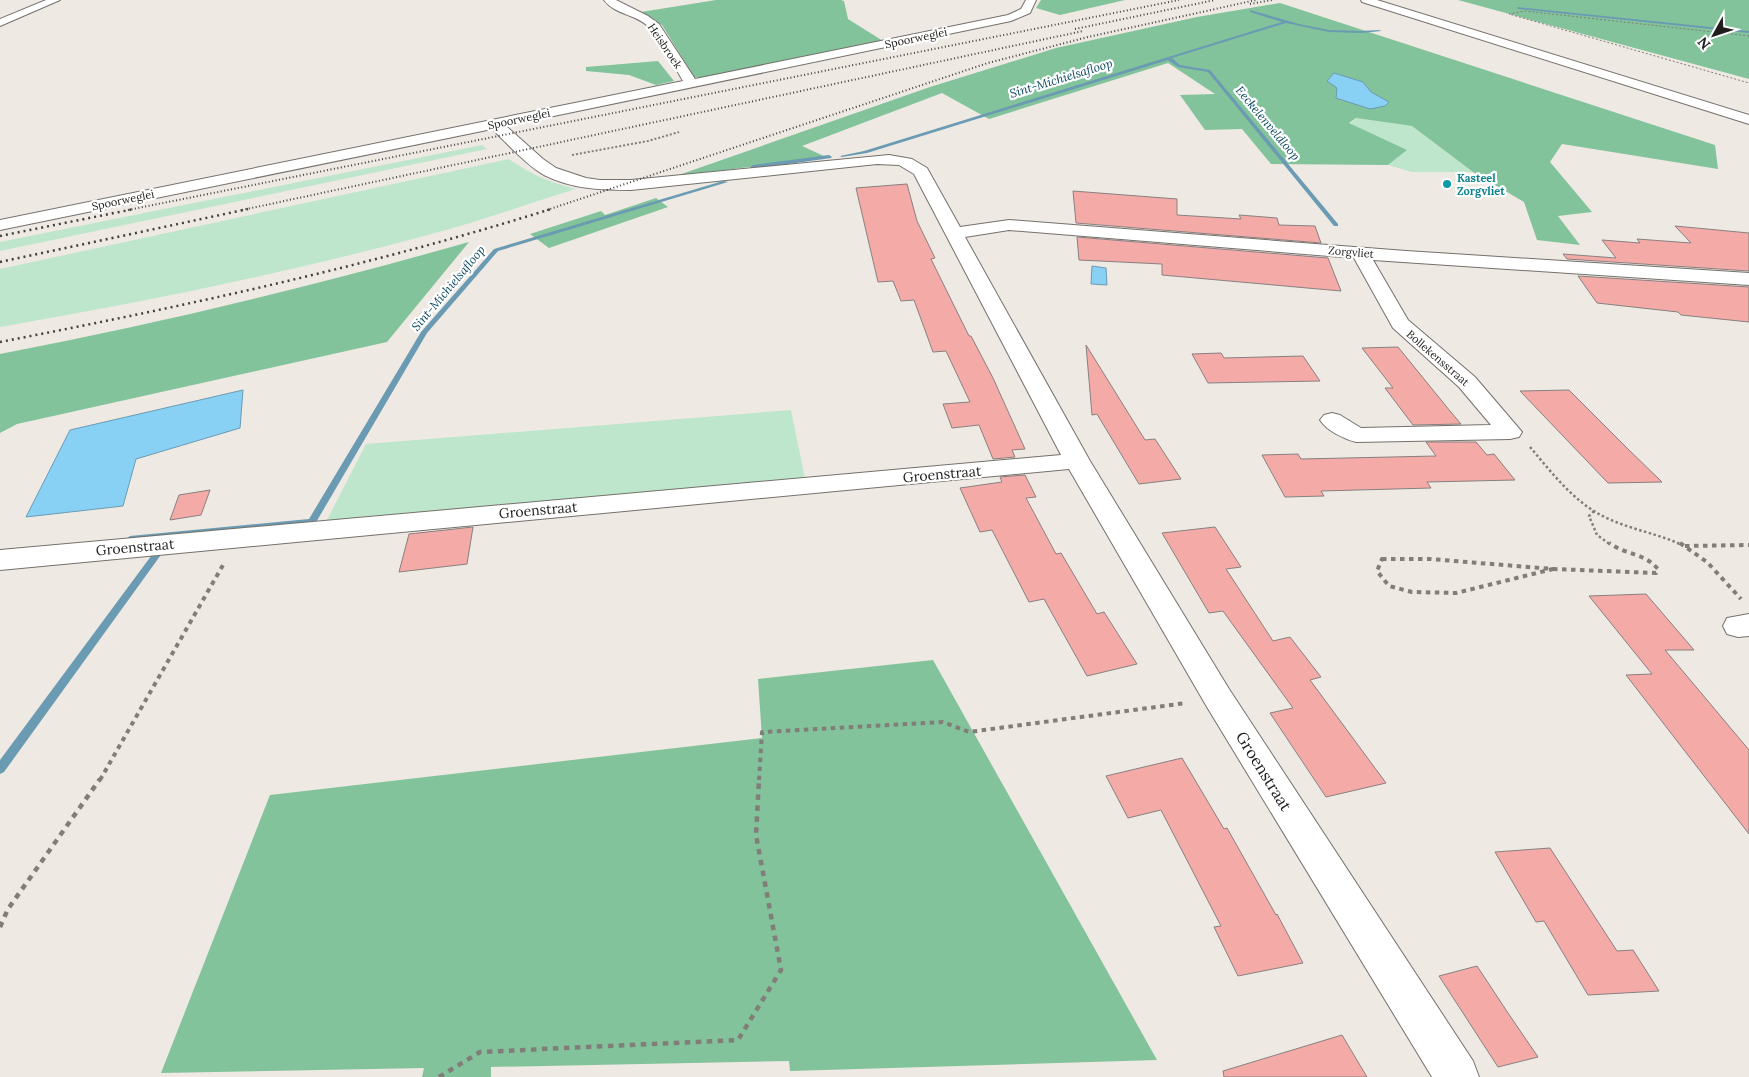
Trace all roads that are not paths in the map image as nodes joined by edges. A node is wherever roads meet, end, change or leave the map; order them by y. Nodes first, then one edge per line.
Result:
1 (55, 0) edge
2 (609, 0) edge
3 (1031, 0) edge
4 (1366, 0) edge
5 (1392, 0) edge
6 (0, 23) edge
7 (691, 83) junction
8 (1749, 109) edge
9 (1749, 120) edge
10 (496, 124) junction
11 (0, 216) edge
12 (40, 217) junction
13 (0, 225) edge
14 (954, 233) junction
15 (1360, 253) junction
16 (1749, 279) edge
17 (1332, 420) dead end
18 (1076, 461) junction
19 (0, 560) edge
20 (1457, 1077) edge

1 - 6 main road
2 - 7 main road, Heisbroek
3 - 7 main road, Spoorweglei
4 - 9 main road
5 - 8 main road
7 - 10 main road, Spoorweglei
10 - 12 main road, Spoorweglei
10 - 14 main road, Groenstraat
11 - 12 main road
12 - 13 main road, Spoorweglei
14 - 15 main road, Zorgvliet
14 - 18 main road, Groenstraat
15 - 16 main road, Zorgvliet
15 - 17 main road, Bollekensstraat
18 - 19 main road, Groenstraat
18 - 20 main road, Groenstraat

